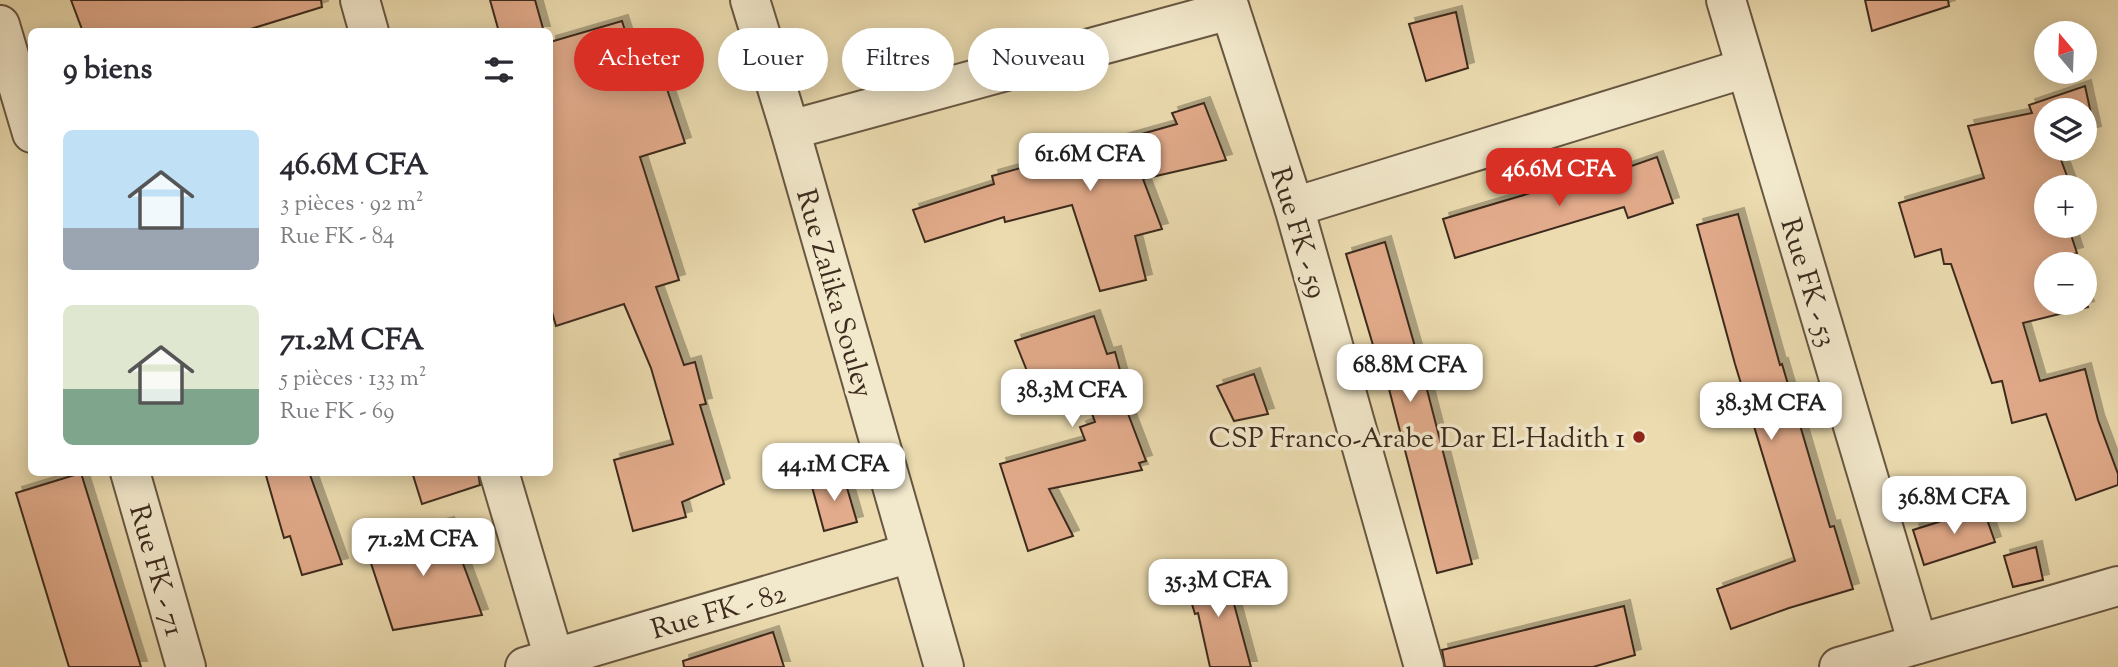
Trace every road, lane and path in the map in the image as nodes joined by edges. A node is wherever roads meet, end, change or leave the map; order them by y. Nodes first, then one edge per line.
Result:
1 (360, 0) edge
2 (750, 0) edge
3 (1726, 0) edge
4 (1229, 5) edge
5 (0, 25) edge
6 (368, 28) edge
7 (1746, 68) junction
8 (28, 120) edge
9 (790, 130) junction
10 (1294, 207) junction
11 (131, 476) edge
12 (500, 476) edge
13 (910, 553) junction
14 (2118, 586) edge
15 (1918, 644) junction
16 (540, 663) edge
17 (186, 667) edge
18 (944, 667) edge
19 (1424, 667) edge
20 (1839, 667) edge

1 - 6 street
2 - 9 street, Rue Zalika Souley
3 - 7 street, Rue FK - 53
4 - 9 street
4 - 10 street, Rue FK - 59
5 - 8 street
7 - 10 street
7 - 15 street, Rue FK - 53
9 - 13 street, Rue Zalika Souley
10 - 19 street, Rue FK - 59
11 - 17 street, Rue FK - 71
12 - 16 street
13 - 16 street, Rue FK - 82
13 - 18 street, Rue Zalika Souley
14 - 15 street
15 - 20 street

